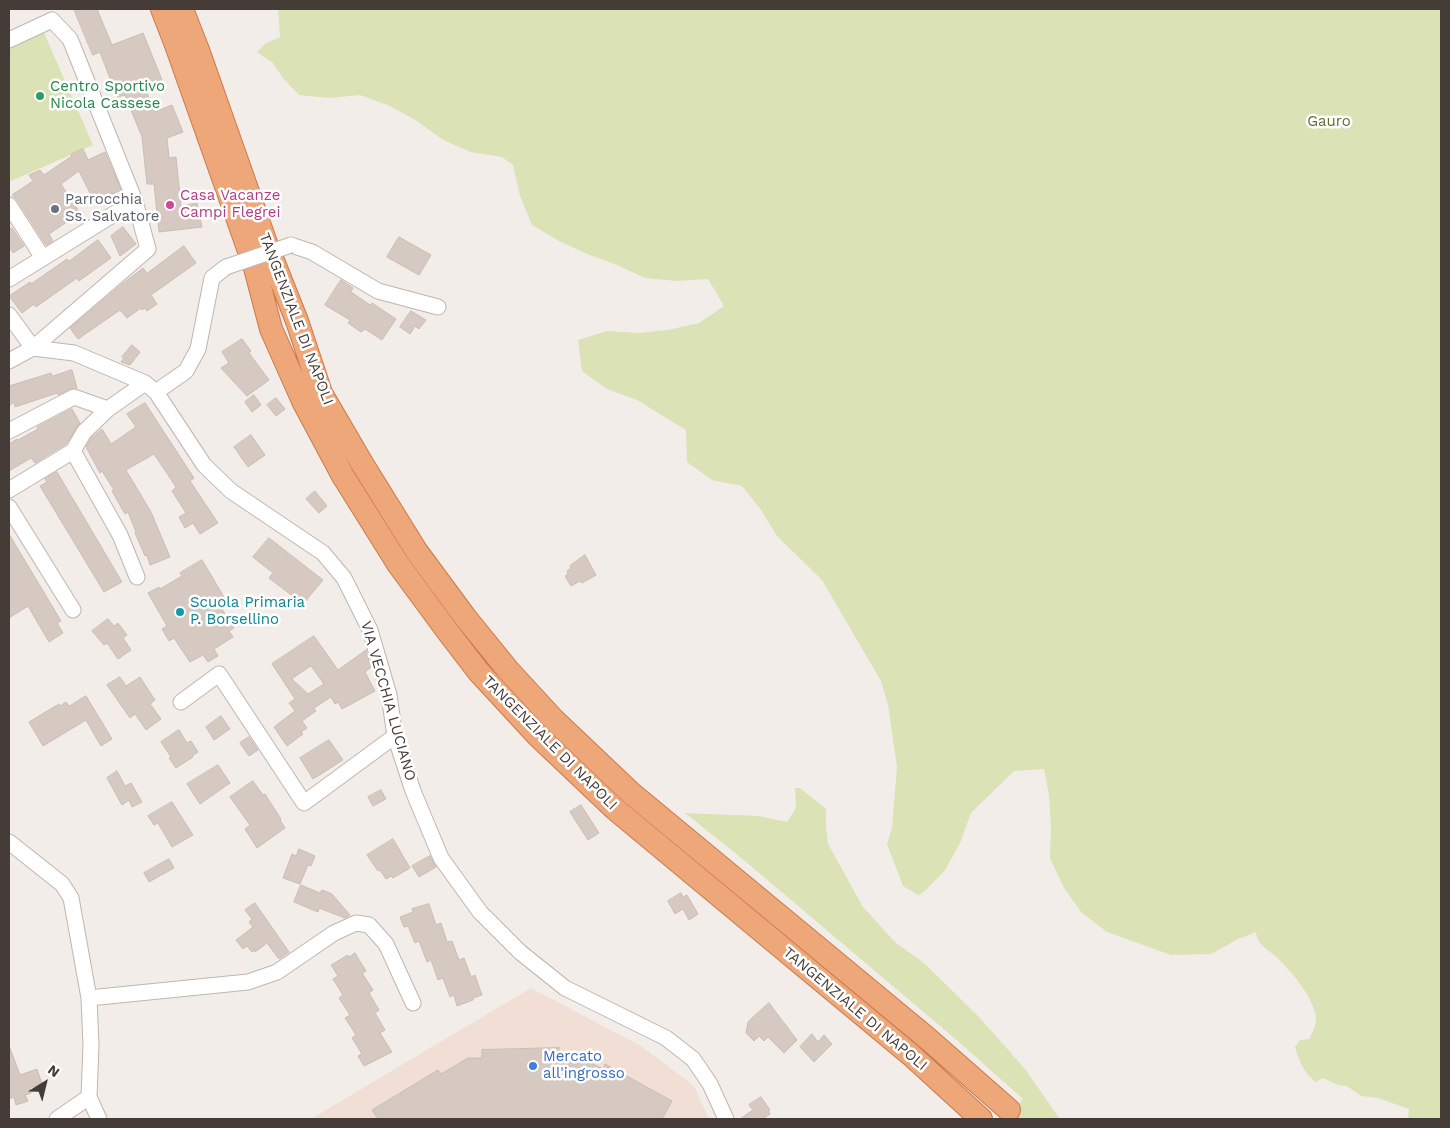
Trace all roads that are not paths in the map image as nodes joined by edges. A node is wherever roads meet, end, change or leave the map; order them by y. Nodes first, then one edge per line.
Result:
1 (162, 9) edge
2 (182, 9) edge
3 (9, 40) edge
4 (135, 201) junction
5 (9, 205) edge
6 (43, 258) junction
7 (9, 279) edge
8 (438, 307) dead end
9 (9, 315) edge
10 (33, 348) junction
11 (9, 361) edge
12 (151, 388) junction
13 (108, 409) junction
14 (9, 431) edge
15 (73, 451) junction
16 (9, 490) edge
17 (9, 507) edge
18 (137, 577) dead end
19 (73, 610) dead end
20 (180, 702) dead end
21 (395, 736) junction
22 (9, 842) edge
23 (89, 998) junction
24 (413, 1004) dead end
25 (89, 1097) junction
26 (1009, 1110) dead end
27 (57, 1119) edge
28 (99, 1119) edge
29 (726, 1119) edge
30 (981, 1119) edge

1 - 30 highway, TANGENZIALE DI NAPOLI
2 - 26 highway, TANGENZIALE DI NAPOLI
3 - 4 street
4 - 6 street
4 - 10 street
5 - 6 street
6 - 7 street
8 - 12 street, bridge
9 - 10 street
10 - 11 street
10 - 12 street
12 - 13 street
12 - 21 street, VIA VECCHIA LUCIANO
13 - 14 street
13 - 15 street
15 - 16 street
15 - 18 street
17 - 19 street
20 - 21 street
21 - 29 street, VIA VECCHIA LUCIANO
22 - 23 street
23 - 24 street
23 - 25 street
25 - 27 street
25 - 28 street

